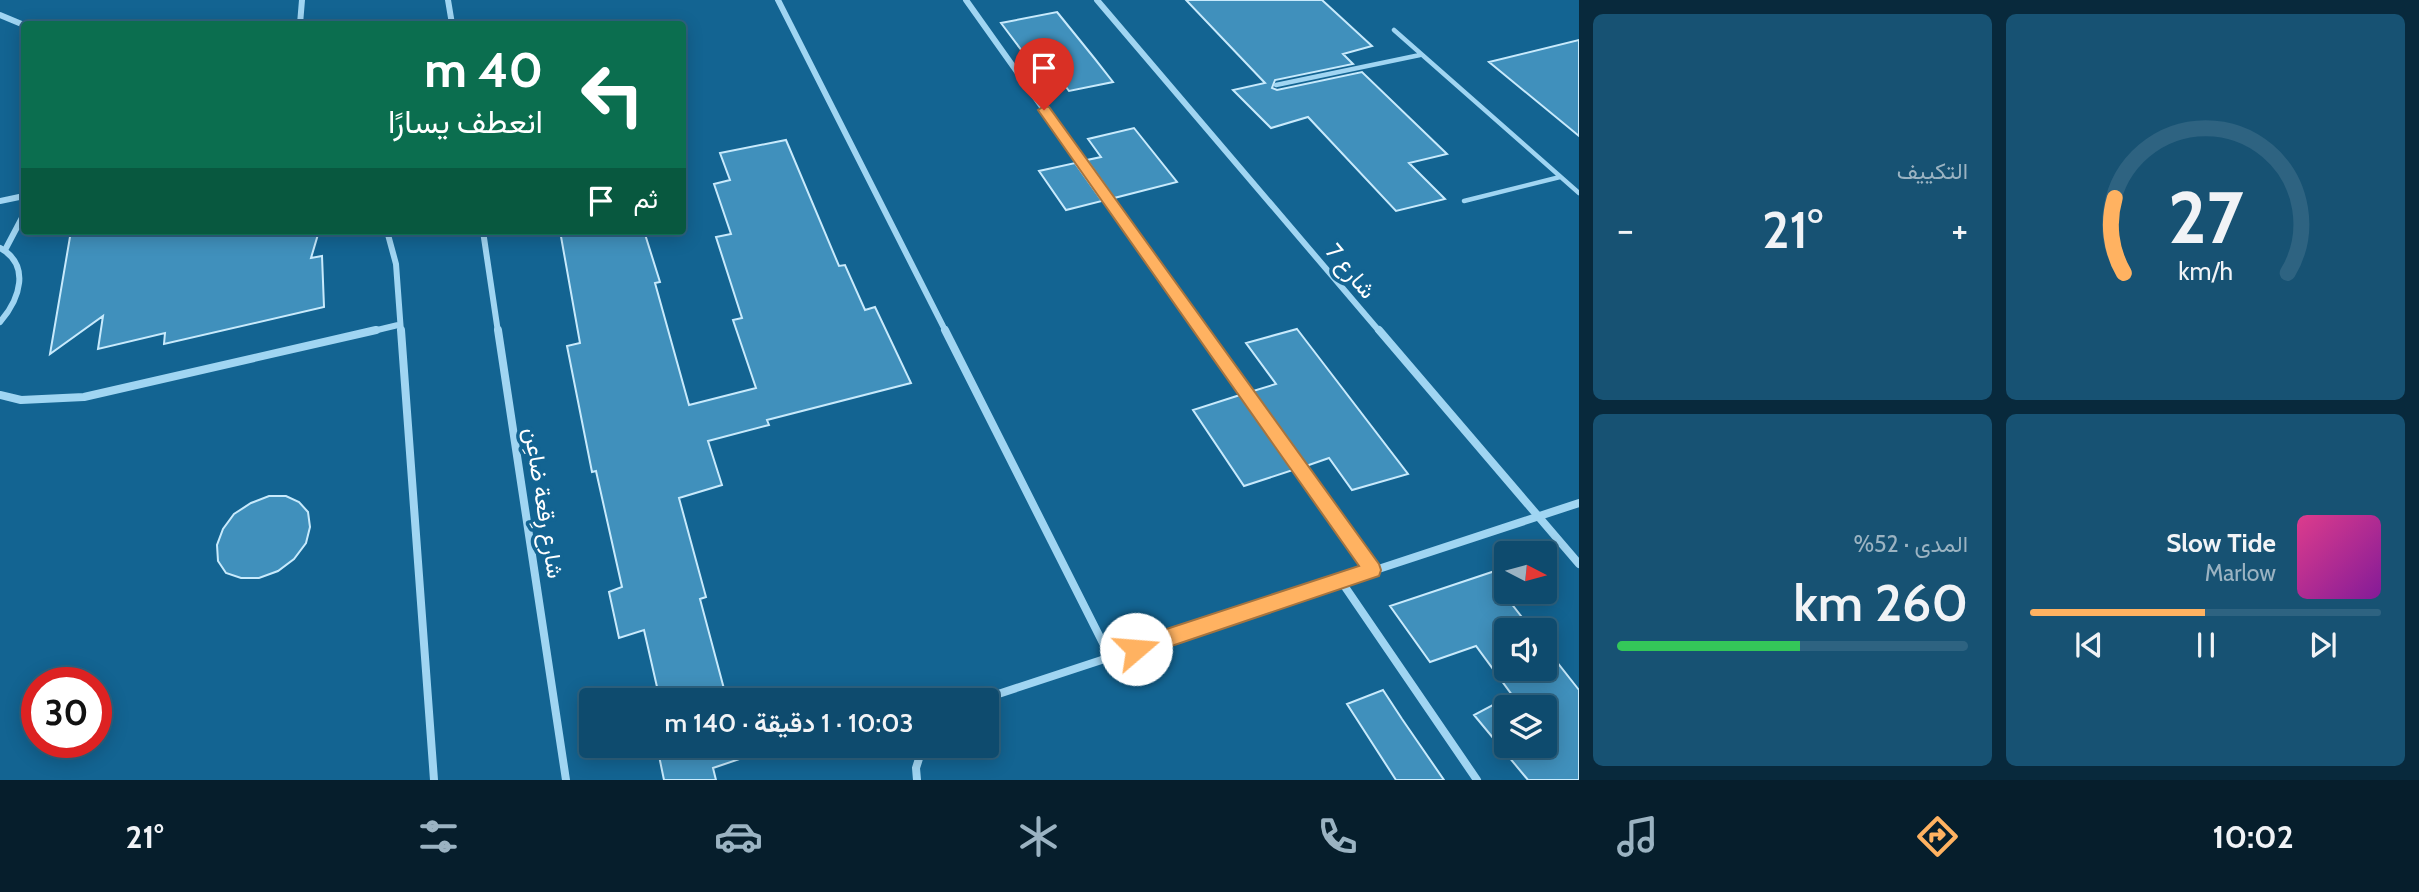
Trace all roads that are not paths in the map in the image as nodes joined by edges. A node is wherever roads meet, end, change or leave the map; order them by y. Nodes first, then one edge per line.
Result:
1 (302, 0) edge
2 (448, 0) edge
3 (778, 0) edge
4 (966, 0) edge
5 (1097, 0) edge
6 (0, 15) edge
7 (300, 21) edge
8 (452, 21) edge
9 (21, 24) edge
10 (1394, 30) dead end
11 (1421, 54) junction
12 (1276, 85) dead end
13 (1560, 177) junction
14 (1579, 193) edge
15 (21, 197) edge
16 (0, 201) edge
17 (1464, 201) dead end
18 (21, 219) edge
19 (388, 235) edge
20 (484, 235) edge
21 (2, 249) edge
22 (0, 322) edge
23 (398, 325) junction
24 (0, 395) edge
25 (1579, 503) edge
26 (1536, 516) junction
27 (1579, 564) edge
28 (1372, 570) junction
29 (1341, 581) junction
30 (1110, 657) junction
31 (999, 694) edge
32 (919, 758) edge
33 (434, 780) edge
34 (566, 780) edge
35 (916, 780) edge
36 (1477, 780) edge

1 - 7 street
2 - 8 street
3 - 30 street
4 - 28 street
5 - 26 street, شارع 7
6 - 9 street
10 - 11 lane
11 - 12 lane
11 - 13 lane
13 - 14 lane
13 - 17 lane
15 - 16 street
18 - 21 street
19 - 23 street
20 - 34 street, شارع رِقعة ضاعِن
21 - 22 street
23 - 24 street
23 - 33 street
25 - 26 street
26 - 27 street, شارع 7
26 - 28 street
28 - 29 street
29 - 30 street
29 - 36 street
30 - 31 street
32 - 35 street

